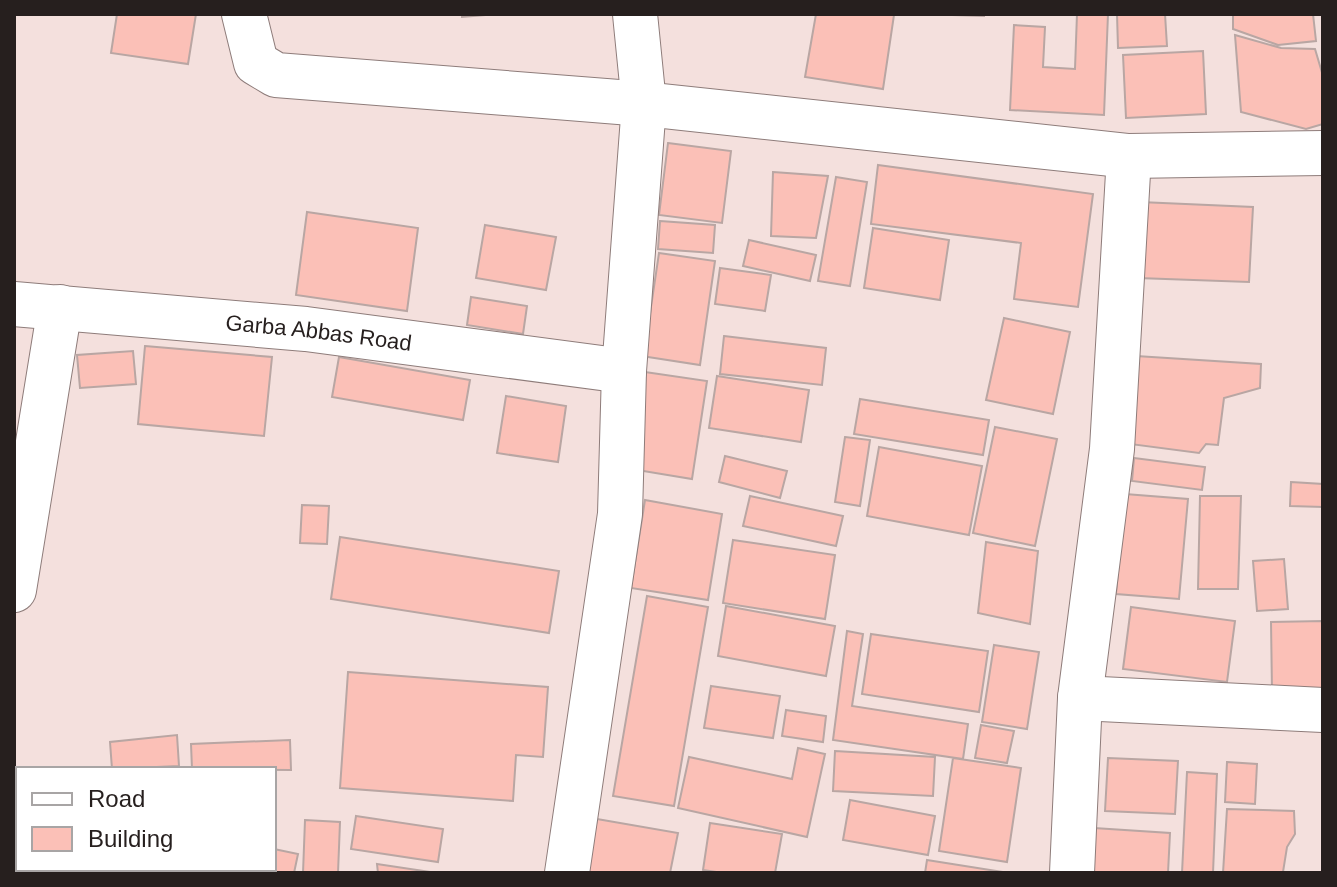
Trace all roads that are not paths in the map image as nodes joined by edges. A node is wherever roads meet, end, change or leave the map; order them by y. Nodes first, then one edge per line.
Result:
1 (244, 14) edge
2 (635, 14) edge
3 (644, 104) junction
4 (1323, 153) edge
5 (1129, 156) junction
6 (14, 304) edge
7 (60, 307) junction
8 (624, 371) junction
9 (14, 590) edge
10 (1080, 698) junction
11 (1323, 710) edge
12 (567, 873) edge
13 (1072, 873) edge

1 - 3 street
2 - 3 street
3 - 5 street
3 - 8 street
4 - 5 street
5 - 10 street
6 - 7 street, Garba Abbas Road
7 - 8 street, Garba Abbas Road
7 - 9 street
8 - 12 street
10 - 11 street
10 - 13 street

